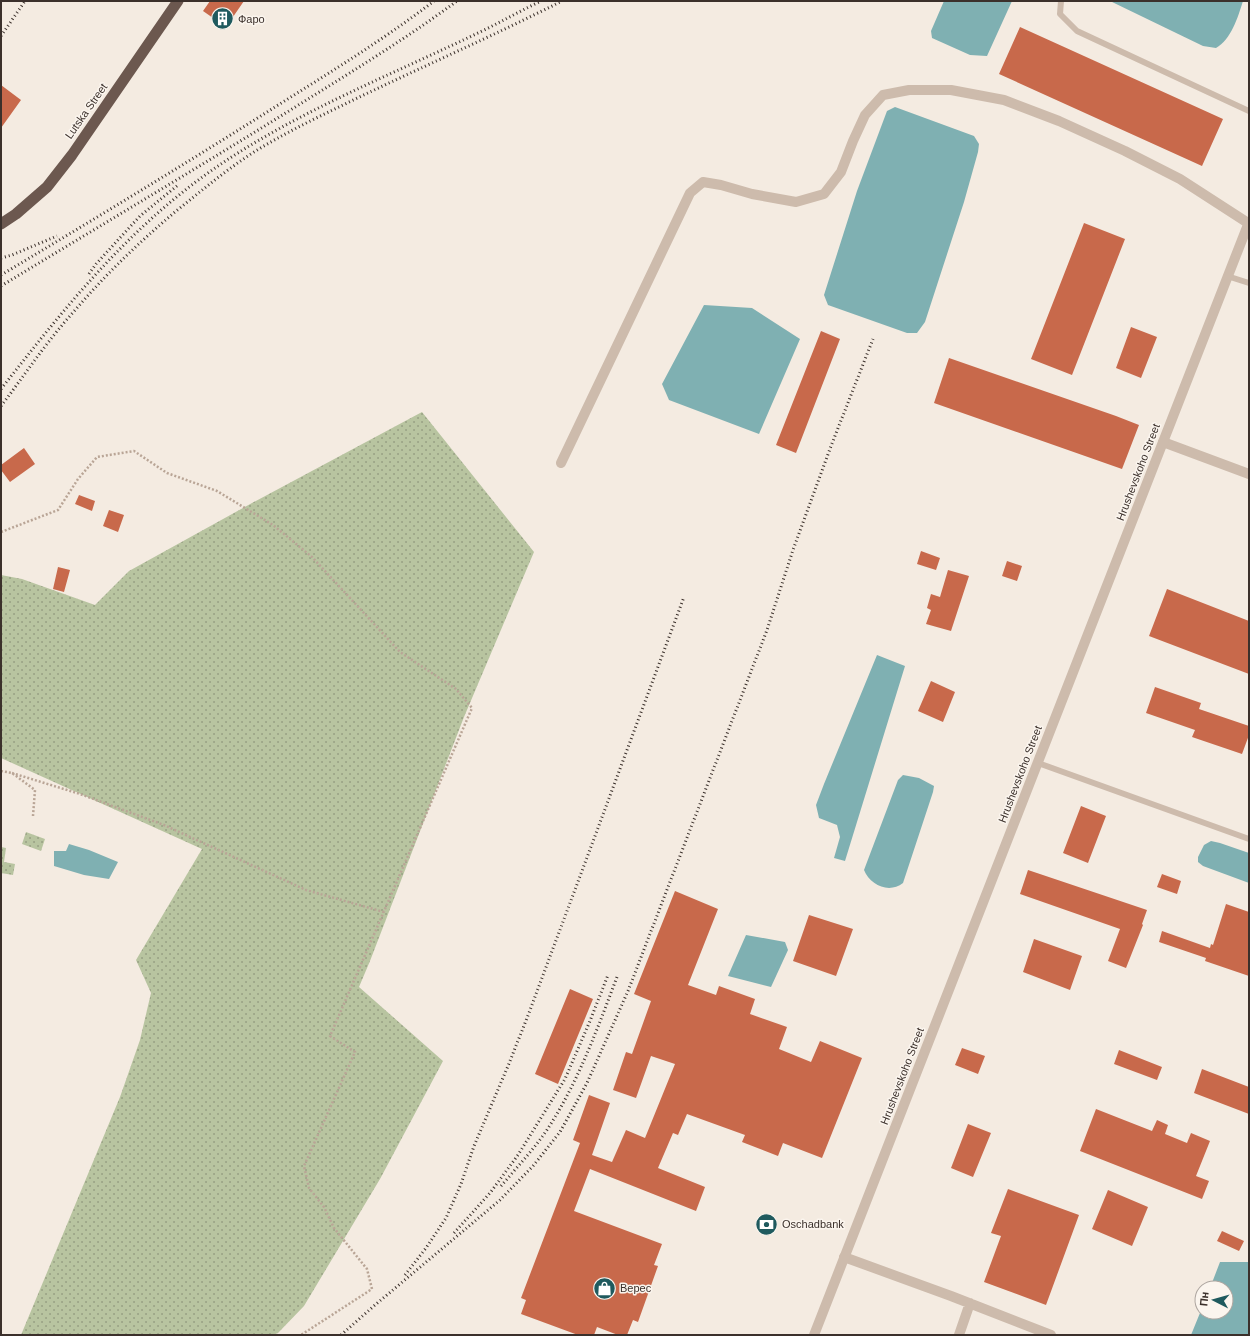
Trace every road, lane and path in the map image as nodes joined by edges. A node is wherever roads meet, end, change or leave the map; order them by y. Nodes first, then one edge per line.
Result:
1 (178, 1) edge
2 (1061, 1) edge
3 (1249, 111) edge
4 (1249, 222) edge
5 (1, 224) edge
6 (1227, 276) junction
7 (1249, 283) edge
8 (1163, 442) junction
9 (561, 463) dead end
10 (1249, 474) edge
11 (1, 532) edge
12 (1038, 763) junction
13 (1, 771) edge
14 (12, 773) junction
15 (33, 816) dead end
16 (1249, 839) edge
17 (384, 912) junction
18 (844, 1257) junction
19 (970, 1303) junction
20 (301, 1335) edge
21 (814, 1335) edge
22 (959, 1335) edge
23 (1051, 1335) edge

1 - 5 highway, Lutska Street
2 - 3 lane
4 - 6 street, Hrushevskoho Street
4 - 9 street
6 - 7 lane
6 - 8 street, Hrushevskoho Street
8 - 10 street
8 - 12 street, Hrushevskoho Street
11 - 17 path
12 - 16 lane
12 - 18 street, Hrushevskoho Street
13 - 14 path
14 - 15 path
14 - 17 path
17 - 20 path
18 - 19 street
18 - 21 street, Hrushevskoho Street
19 - 22 street
19 - 23 street

